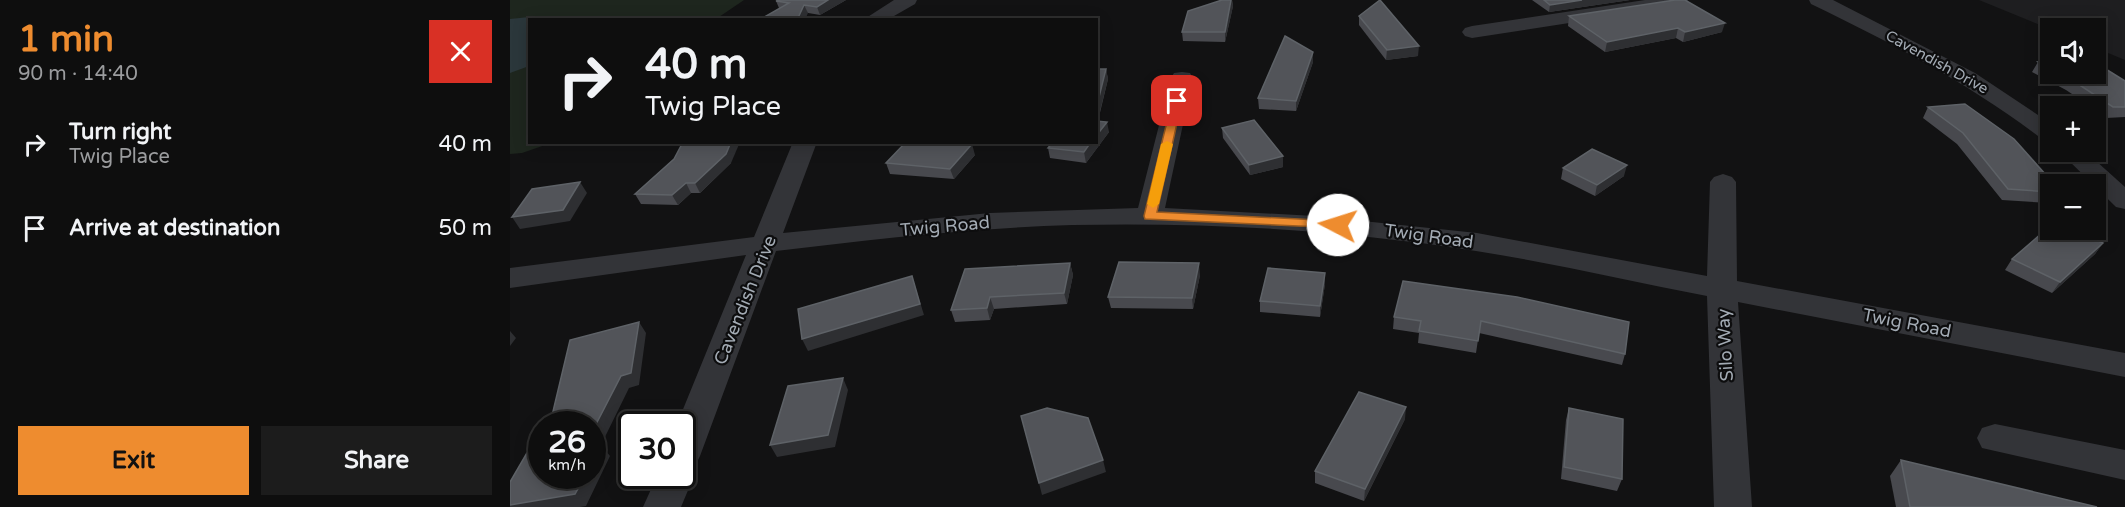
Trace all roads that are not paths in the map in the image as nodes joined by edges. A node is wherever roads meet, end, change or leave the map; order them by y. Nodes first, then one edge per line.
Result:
1 (908, 0) edge
2 (1679, 0) edge
3 (1818, 0) edge
4 (876, 18) edge
5 (1472, 32) dead end
6 (1182, 78) dead end
7 (2040, 127) edge
8 (804, 144) edge
9 (2083, 162) edge
10 (1723, 182) dead end
11 (2125, 201) edge
12 (1150, 216) junction
13 (767, 245) junction
14 (510, 278) edge
15 (1722, 287) junction
16 (2125, 365) edge
17 (696, 421) edge
18 (1995, 438) dead end
19 (2125, 465) edge
20 (670, 489) edge
21 (662, 507) edge
22 (1733, 507) edge

1 - 4 street
2 - 5 street
3 - 7 street, Cavendish Drive
6 - 12 street
8 - 13 street, Cavendish Drive
9 - 11 street
10 - 15 street, Silo Way
12 - 13 street, Twig Road
12 - 15 street, Twig Road
13 - 14 street, Twig Road
13 - 17 street, Cavendish Drive
15 - 16 street, Twig Road
15 - 22 street, Silo Way
18 - 19 street
20 - 21 street

